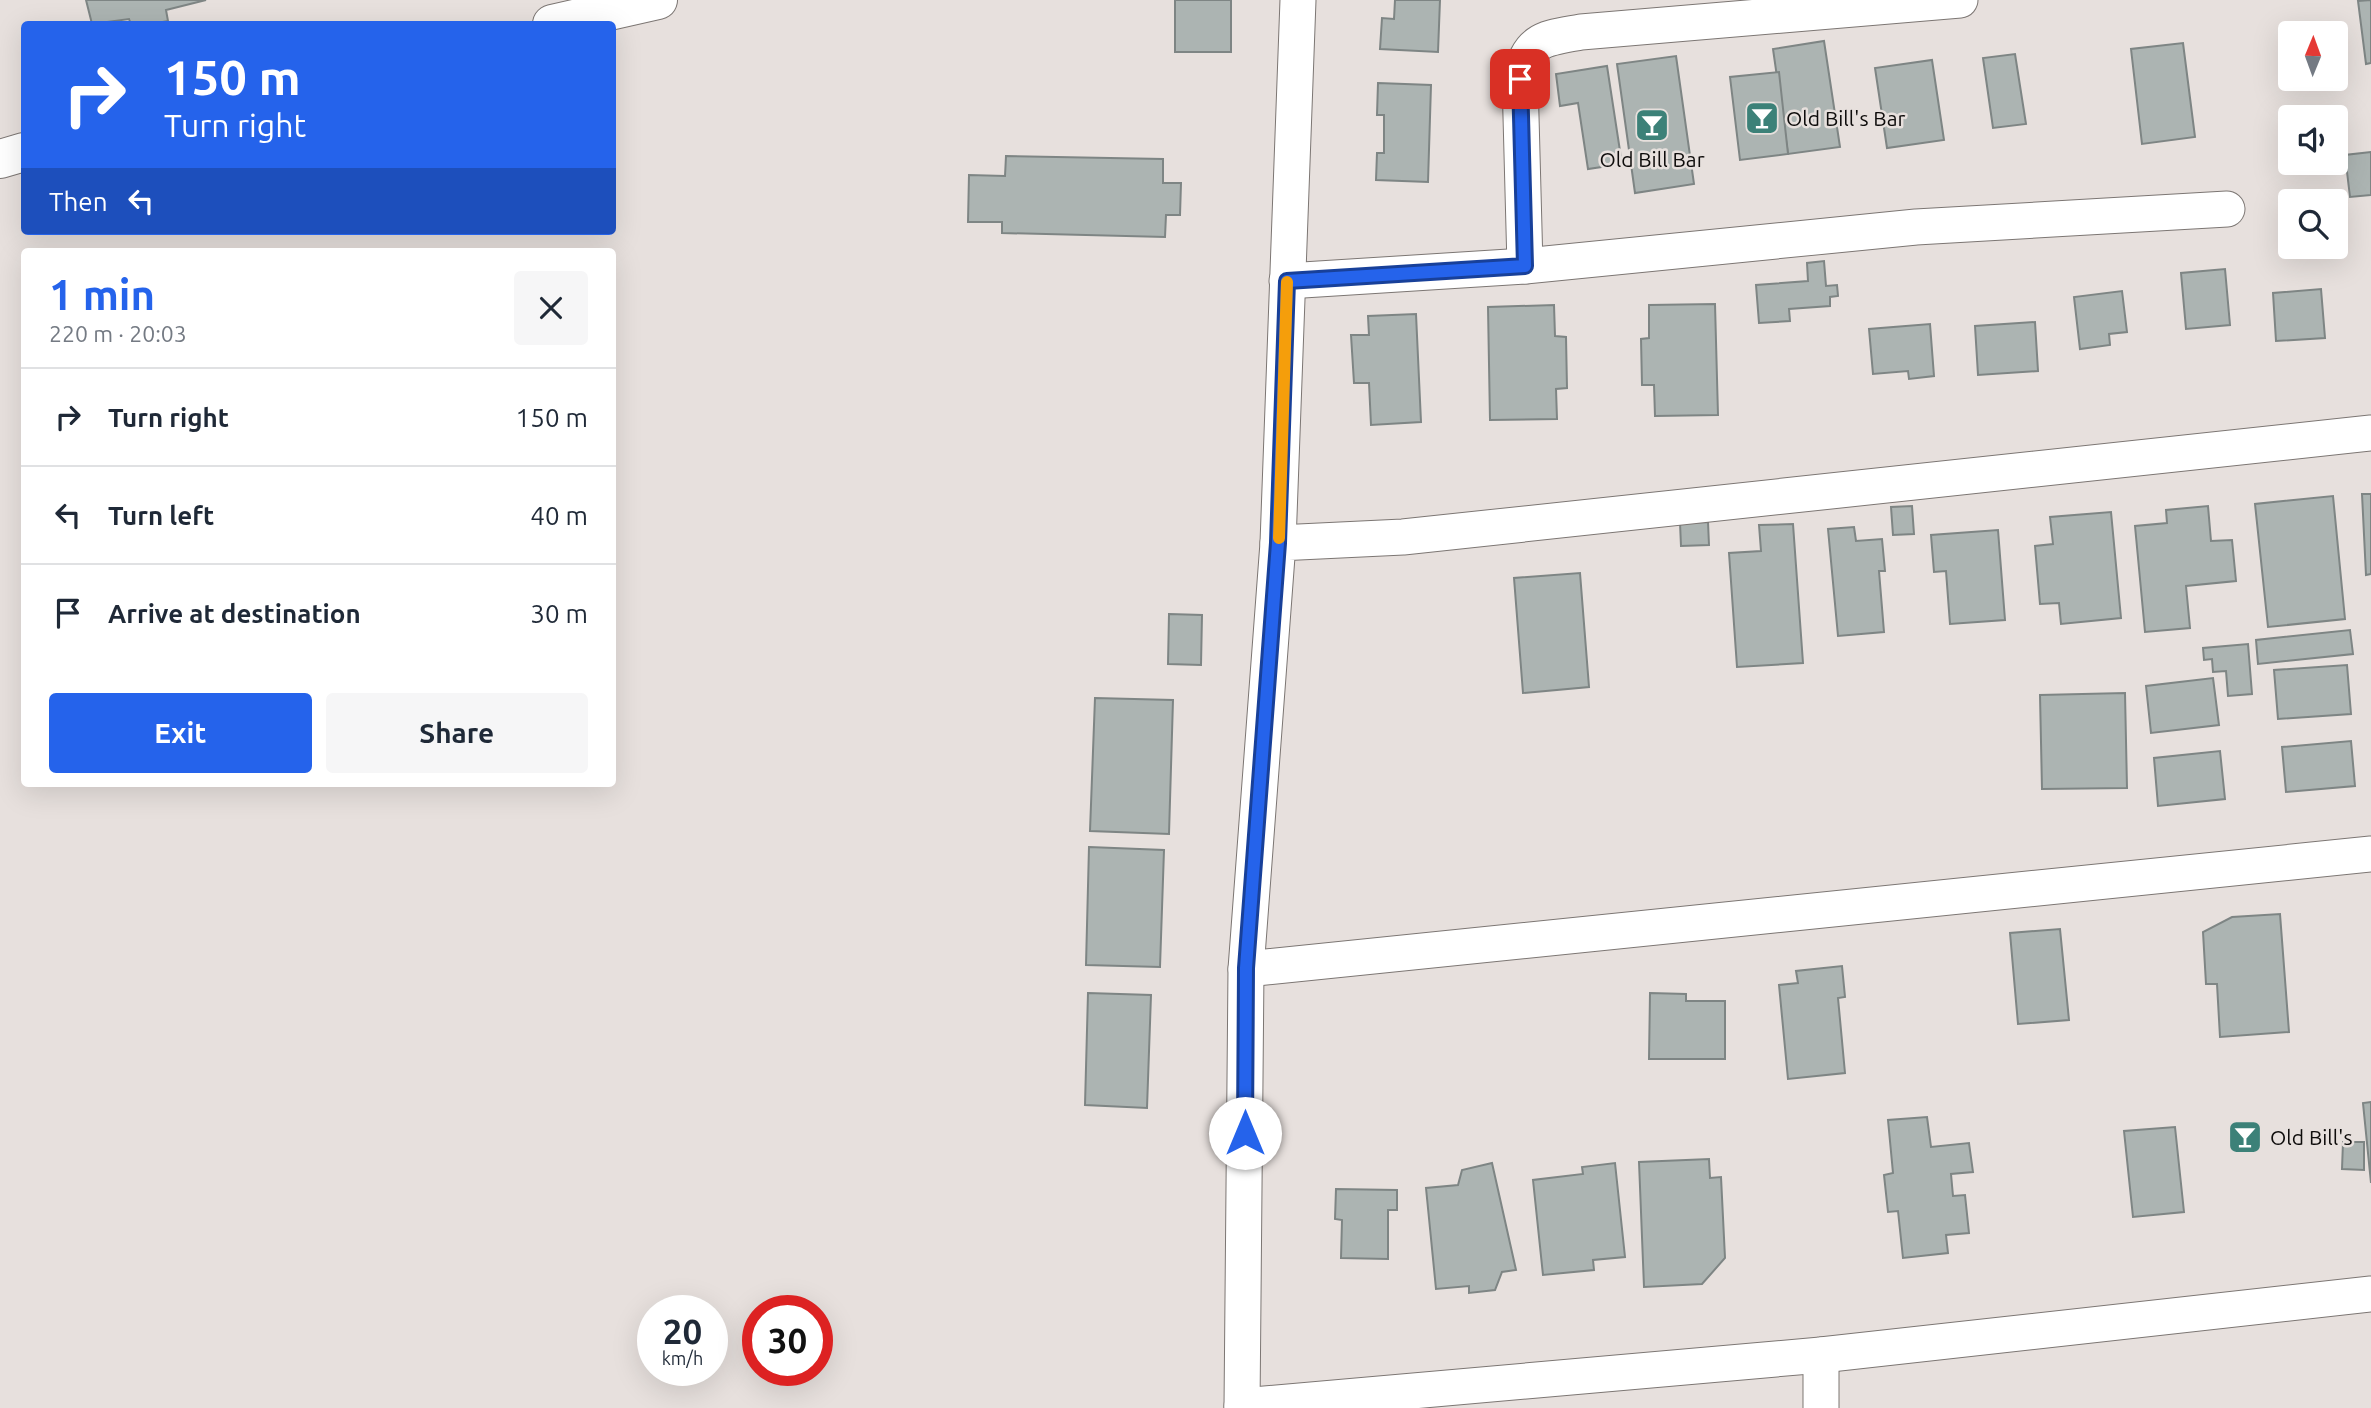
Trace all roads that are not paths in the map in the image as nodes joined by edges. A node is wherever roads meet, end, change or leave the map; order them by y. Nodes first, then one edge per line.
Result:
1 (1298, 0) edge
2 (1961, 0) edge
3 (644, 2) edge
4 (565, 21) edge
5 (21, 153) edge
6 (0, 159) edge
7 (2227, 209) dead end
8 (1525, 266) junction
9 (1287, 281) junction
10 (2371, 433) edge
11 (1278, 543) junction
12 (2371, 854) edge
13 (1246, 968) junction
14 (2371, 1294) edge
15 (1821, 1355) junction
16 (1242, 1407) edge
17 (1821, 1408) edge

1 - 9 street
2 - 8 street
3 - 4 street
5 - 6 street
7 - 8 street
8 - 9 street
9 - 11 street
10 - 11 street
11 - 13 street
12 - 13 street
13 - 16 street
14 - 15 street
15 - 16 street
15 - 17 street

